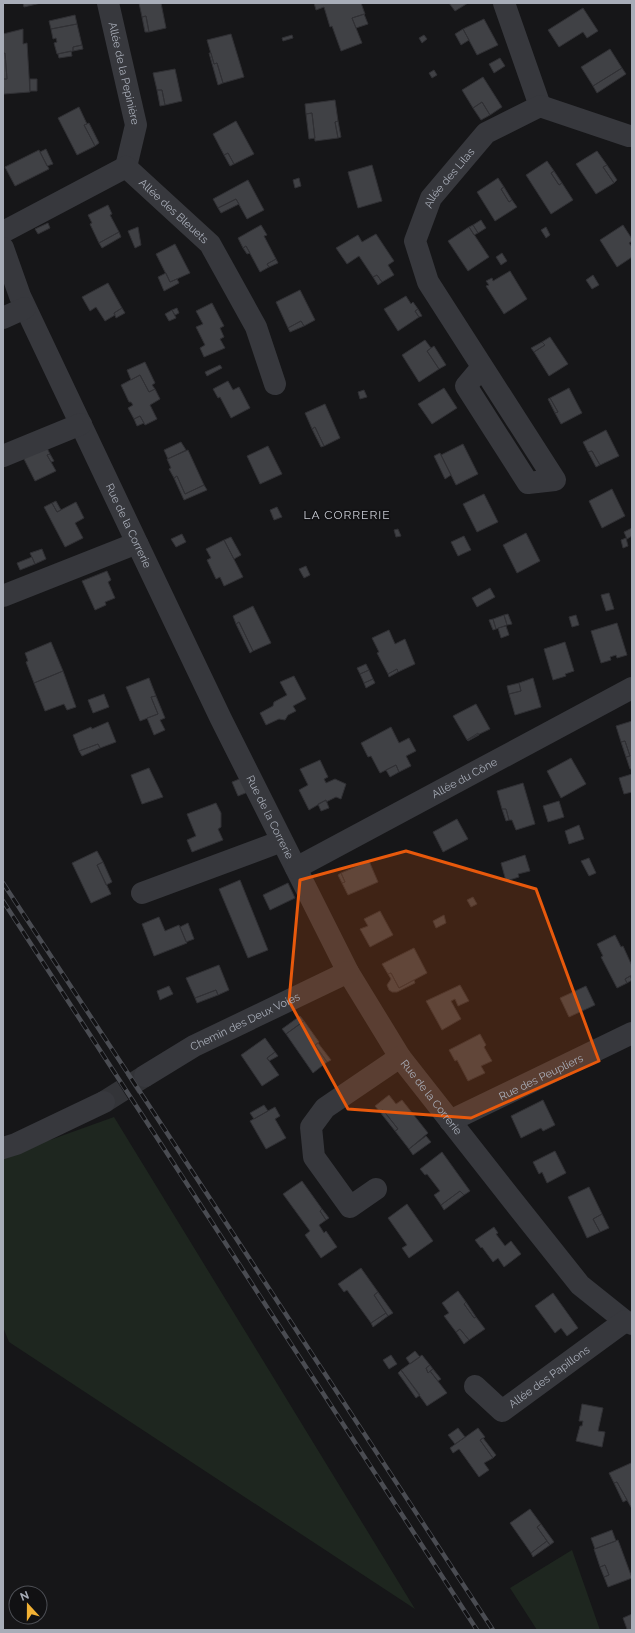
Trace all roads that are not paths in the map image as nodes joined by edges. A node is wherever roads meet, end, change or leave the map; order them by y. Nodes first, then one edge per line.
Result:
1 (108, 3) edge
2 (504, 3) edge
3 (540, 106) junction
4 (632, 136) edge
5 (126, 167) junction
6 (3, 232) edge
7 (3, 248) edge
8 (25, 308) junction
9 (3, 318) edge
10 (482, 367) junction
11 (275, 384) dead end
12 (81, 424) junction
13 (3, 456) edge
14 (137, 543) junction
15 (3, 596) edge
16 (632, 688) edge
17 (282, 841) junction
18 (296, 868) junction
19 (142, 893) dead end
20 (348, 972) junction
21 (632, 1034) edge
22 (400, 1058) junction
23 (145, 1076) tunnel mouth
24 (104, 1102) tunnel mouth
25 (450, 1121) junction
26 (3, 1148) edge
27 (376, 1189) dead end
28 (628, 1322) edge
29 (475, 1386) dead end

1 - 5 street, Allée de la Pepinière
2 - 3 street
3 - 4 street
3 - 10 street, Allée des Lilas
5 - 6 street
5 - 11 street, Allée des Bleuets
7 - 8 street, Rue de la Correrie
8 - 9 street
8 - 12 street, Rue de la Correrie
10 - 10 street, Allée des Lilas
12 - 13 street
12 - 14 street, Rue de la Correrie
14 - 15 street
14 - 17 street, Rue de la Correrie
16 - 18 street, Allée du Cône
17 - 18 street, Rue de la Correrie
17 - 19 street
18 - 20 street, Rue de la Correrie
20 - 22 street, Rue de la Correrie
20 - 23 street, Chemin des Deux Voies
21 - 25 street, Rue des Peupliers
22 - 25 street, Rue de la Correrie
22 - 27 street
24 - 26 street
25 - 28 street, Rue de la Correrie
28 - 29 street, Allée des Papillons

